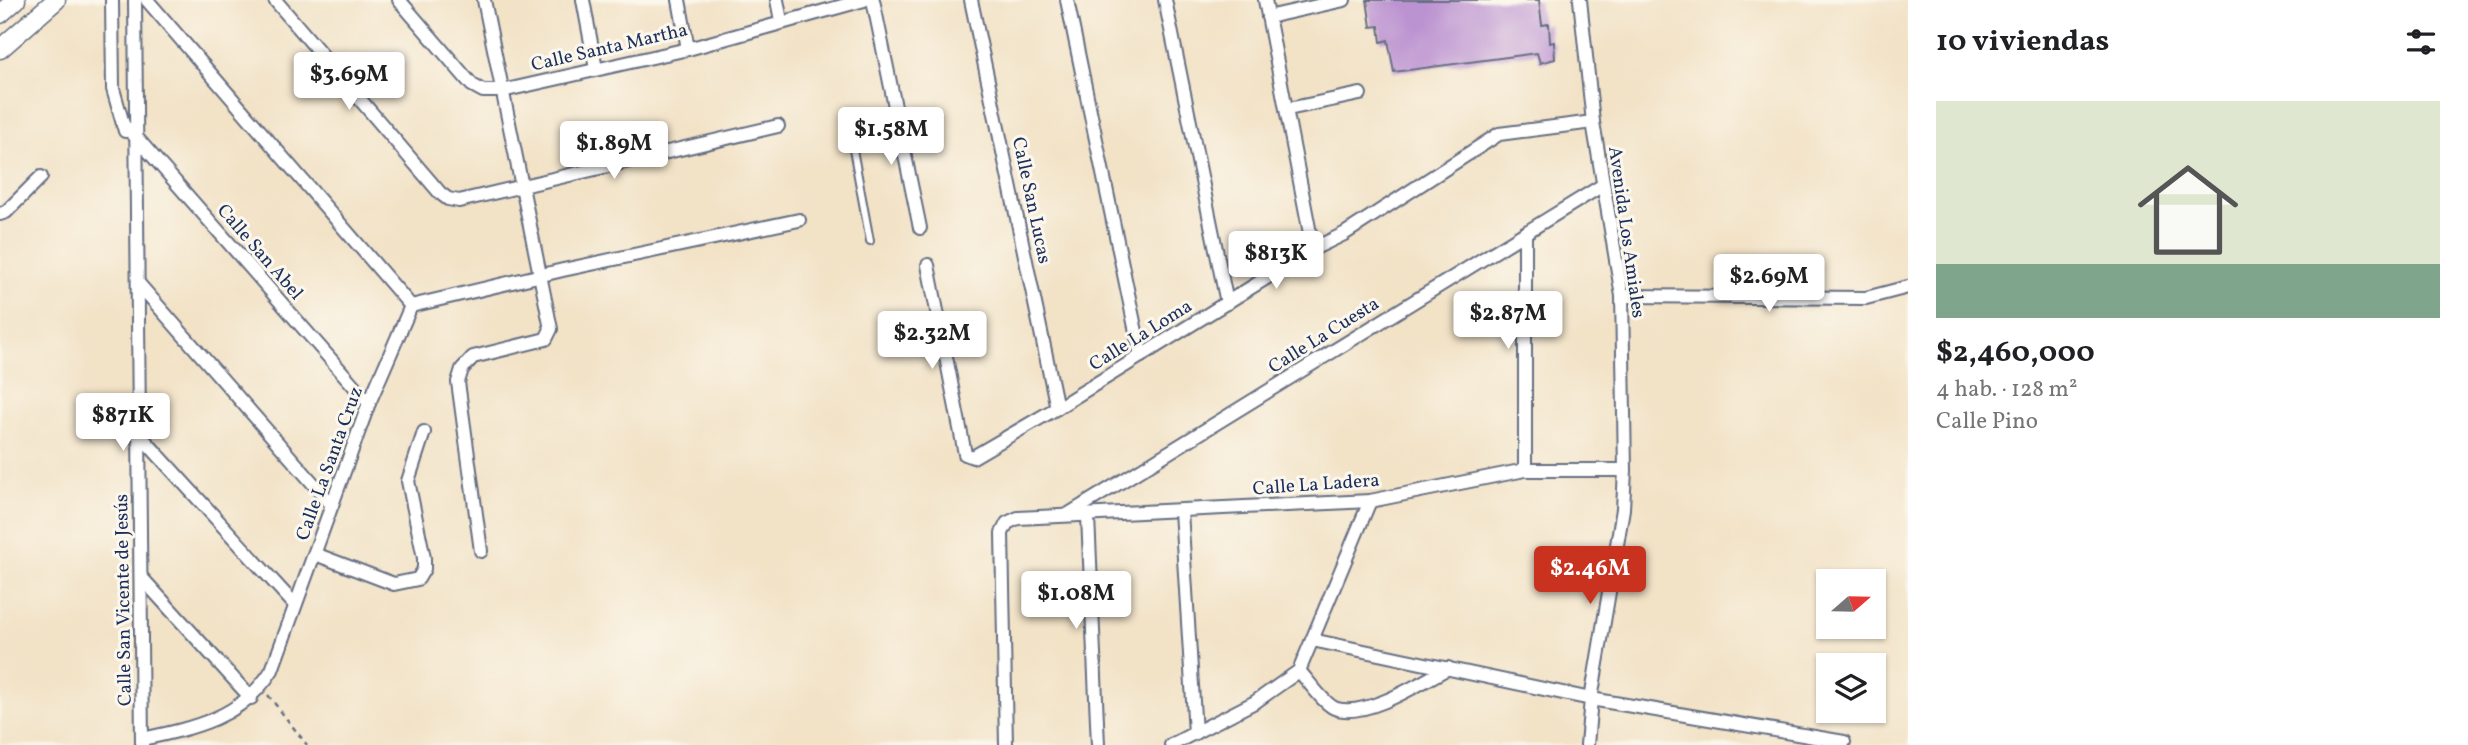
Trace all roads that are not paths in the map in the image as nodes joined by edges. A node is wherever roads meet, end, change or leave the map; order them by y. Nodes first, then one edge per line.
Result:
1 (16, 0) edge
2 (56, 0) edge
3 (112, 0) edge
4 (135, 0) edge
5 (146, 0) edge
6 (275, 0) edge
7 (399, 0) edge
8 (484, 0) edge
9 (583, 0) edge
10 (679, 0) edge
11 (777, 0) edge
12 (864, 0) edge
13 (873, 0) edge
14 (971, 0) edge
15 (1067, 0) edge
16 (1165, 0) edge
17 (1265, 0) edge
18 (1344, 0) edge
19 (1580, 0) edge
20 (0, 14) edge
21 (1268, 17) junction
22 (781, 21) junction
23 (688, 48) junction
24 (0, 49) edge
25 (597, 69) junction
26 (502, 91) junction
27 (1360, 94) dead end
28 (1288, 109) junction
29 (1593, 122) junction
30 (122, 125) junction
31 (778, 126) dead end
32 (901, 131) junction
33 (136, 137) junction
34 (137, 160) junction
35 (41, 177) dead end
36 (521, 185) junction
37 (1603, 185) junction
38 (0, 214) edge
39 (799, 220) dead end
40 (920, 228) dead end
41 (1525, 233) junction
42 (870, 241) dead end
43 (1313, 249) junction
44 (928, 265) dead end
45 (539, 275) junction
46 (138, 283) junction
47 (1908, 287) edge
48 (1622, 296) junction
49 (1227, 303) junction
50 (411, 306) junction
51 (1141, 356) junction
52 (369, 403) junction
53 (1057, 408) junction
54 (424, 432) dead end
55 (139, 434) junction
56 (1525, 470) junction
57 (1625, 470) junction
58 (1370, 501) junction
59 (332, 505) junction
60 (1181, 511) junction
61 (1088, 516) junction
62 (1063, 517) junction
63 (481, 551) dead end
64 (315, 554) junction
65 (141, 577) junction
66 (295, 605) junction
67 (1312, 640) junction
68 (1448, 668) junction
69 (1299, 671) junction
70 (251, 698) junction
71 (1591, 699) junction
72 (1195, 733) junction
73 (142, 742) edge
74 (1844, 742) dead end
75 (1006, 745) edge
76 (1098, 745) edge
77 (1171, 745) edge
78 (1587, 745) edge

1 - 20 street
2 - 24 street
3 - 30 street, Calle San Vicente de Jesús
4 - 33 street, Calle San Vicente de Jesús
5 - 50 street
6 - 36 street
7 - 26 street, Calle Santa Martha
8 - 26 street
9 - 25 street
10 - 23 street
11 - 22 street
12 - 22 street, Calle Santa Martha
13 - 32 street
14 - 53 street, Calle San Lucas
15 - 51 street
16 - 49 street
17 - 21 street
18 - 21 street
19 - 29 street, Avenida Los Amiales
21 - 28 street
22 - 23 street, Calle Santa Martha
23 - 25 street, Calle Santa Martha
25 - 26 street, Calle Santa Martha
26 - 36 street
27 - 28 street
28 - 43 street
29 - 37 street, Avenida Los Amiales
29 - 43 street, Calle La Loma
30 - 33 street, Calle San Abel
30 - 34 street, Calle San Vicente de Jesús
31 - 36 street
32 - 40 street
32 - 42 lane
33 - 34 street, Calle San Vicente de Jesús
33 - 52 street, Calle San Abel
34 - 46 street, Calle San Vicente de Jesús
35 - 38 street
36 - 45 street
37 - 41 street, Calle La Cuesta
37 - 48 street, Avenida Los Amiales
39 - 45 street
41 - 56 street
41 - 62 street, Calle La Cuesta
43 - 49 street, Calle La Loma
44 - 53 street, Calle La Loma
45 - 50 street
45 - 63 street
46 - 55 street, Calle San Vicente de Jesús
46 - 59 street
47 - 48 street
48 - 57 street, Avenida Los Amiales
49 - 51 street, Calle La Loma
50 - 52 street, Calle La Santa Cruz
51 - 53 street, Calle La Loma
52 - 59 street, Calle La Santa Cruz
54 - 64 street
55 - 65 street, Calle San Vicente de Jesús
55 - 66 street
56 - 57 street, Calle La Ladera
56 - 58 street, Calle La Ladera
57 - 71 street, Avenida Los Amiales
58 - 60 street, Calle La Ladera
58 - 67 street
59 - 64 street, Calle La Santa Cruz
60 - 61 street, Calle La Ladera
60 - 72 street
61 - 62 street, Calle La Ladera
61 - 76 street
62 - 75 street, Calle La Ladera
64 - 66 street, Calle La Santa Cruz
65 - 70 street
65 - 73 street, Calle San Vicente de Jesús
66 - 70 street, Calle La Santa Cruz
67 - 68 street
67 - 69 street
68 - 69 street
68 - 71 street
69 - 72 street
70 - 73 street, Calle La Santa Cruz
71 - 74 street
71 - 78 street, Avenida Los Amiales
72 - 77 street

